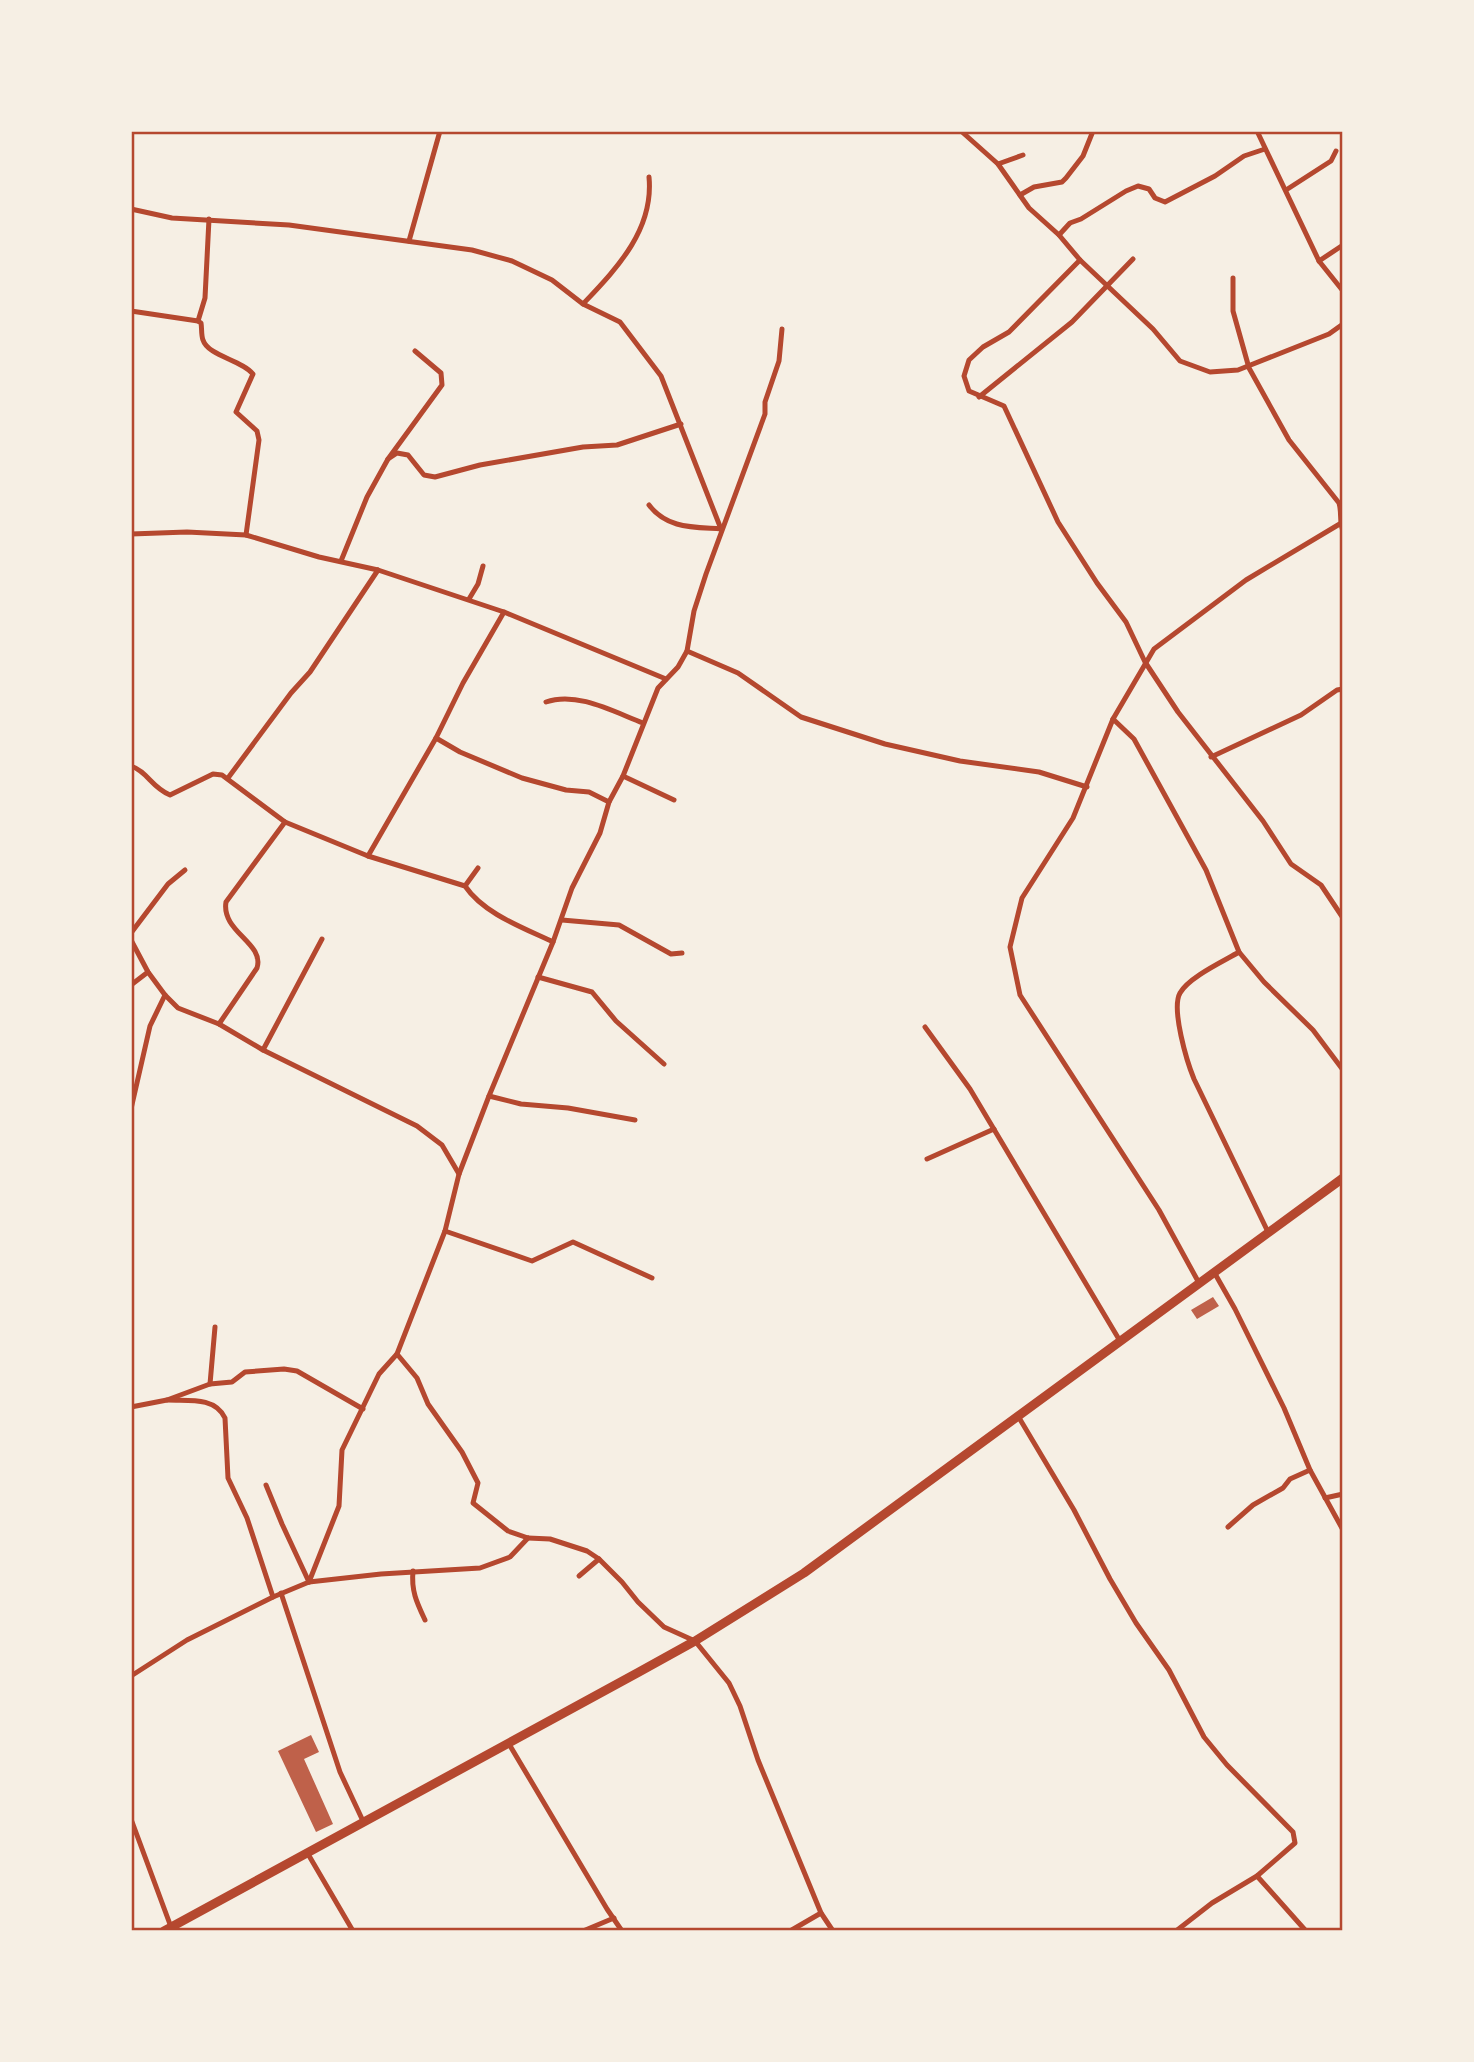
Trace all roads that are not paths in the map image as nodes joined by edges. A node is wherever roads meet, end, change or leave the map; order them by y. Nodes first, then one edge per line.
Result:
1 (440, 131) edge
2 (961, 131) edge
3 (1093, 131) edge
4 (1257, 131) edge
5 (1265, 149) junction
6 (1336, 151) dead end
7 (1023, 155) dead end
8 (998, 164) junction
9 (649, 177) dead end
10 (1286, 190) junction
11 (1020, 195) junction
12 (131, 209) edge
13 (209, 219) junction
14 (1059, 235) junction
15 (409, 242) junction
16 (1343, 245) edge
17 (1133, 259) dead end
18 (1080, 260) junction
19 (1319, 261) junction
20 (1233, 278) dead end
21 (1107, 284) junction
22 (1343, 291) edge
23 (583, 304) junction
24 (131, 311) edge
25 (198, 321) junction
26 (1343, 324) edge
27 (782, 329) dead end
28 (415, 351) dead end
29 (1249, 368) junction
30 (979, 397) junction
31 (681, 425) junction
32 (388, 459) junction
33 (649, 505) dead end
34 (1341, 523) edge
35 (721, 528) junction
36 (1343, 531) edge
37 (131, 534) edge
38 (246, 535) junction
39 (341, 561) junction
40 (483, 566) dead end
41 (379, 570) junction
42 (469, 599) junction
43 (504, 612) junction
44 (687, 651) junction
45 (1145, 662) junction
46 (666, 679) junction
47 (1343, 689) edge
48 (546, 702) dead end
49 (1113, 719) junction
50 (643, 723) junction
51 (436, 738) junction
52 (1211, 757) junction
53 (131, 766) edge
54 (623, 776) junction
55 (228, 778) junction
56 (1087, 787) junction
57 (674, 800) dead end
58 (609, 802) junction
59 (285, 822) junction
60 (368, 856) junction
61 (478, 868) dead end
62 (185, 870) dead end
63 (465, 886) junction
64 (1343, 918) edge
65 (562, 919) junction
66 (131, 933) edge
67 (322, 939) dead end
68 (131, 940) edge
69 (553, 942) junction
70 (1239, 951) junction
71 (682, 953) dead end
72 (148, 972) junction
73 (538, 977) junction
74 (131, 985) edge
75 (164, 995) junction
76 (219, 1024) junction
77 (925, 1027) dead end
78 (263, 1050) junction
79 (664, 1064) dead end
80 (1343, 1070) edge
81 (489, 1096) junction
82 (131, 1109) edge
83 (635, 1120) dead end
84 (994, 1129) junction
85 (927, 1159) dead end
86 (459, 1174) junction
87 (1343, 1178) edge
88 (445, 1231) junction
89 (1268, 1232) junction
90 (1214, 1272) junction
91 (652, 1278) dead end
92 (1199, 1283) junction
93 (215, 1327) dead end
94 (1119, 1341) junction
95 (397, 1354) junction
96 (210, 1384) junction
97 (167, 1400) junction
98 (131, 1407) edge
99 (363, 1409) junction
100 (1018, 1416) junction
101 (1310, 1470) junction
102 (267, 1485) dead end
103 (1343, 1494) edge
104 (1325, 1498) junction
105 (1228, 1527) dead end
106 (1343, 1530) edge
107 (528, 1538) junction
108 (599, 1559) junction
109 (413, 1571) junction
110 (579, 1576) dead end
111 (309, 1582) junction
112 (281, 1593) junction
113 (273, 1597) junction
114 (425, 1620) dead end
115 (695, 1641) junction
116 (131, 1676) edge
117 (509, 1744) junction
118 (131, 1819) edge
119 (363, 1821) junction
120 (308, 1854) junction
121 (1258, 1876) junction
122 (821, 1913) junction
123 (614, 1919) junction
124 (167, 1929) edge
125 (354, 1931) edge
126 (583, 1931) edge
127 (622, 1931) edge
128 (790, 1931) edge
129 (833, 1931) edge
130 (1176, 1931) edge
131 (1306, 1931) edge

1 - 15 street
2 - 8 street
3 - 11 street
4 - 5 street
5 - 10 street
5 - 14 street
6 - 10 street
7 - 8 street
8 - 11 street
9 - 23 street
10 - 19 street
11 - 14 street
12 - 13 street
13 - 15 street
13 - 25 street
14 - 18 street
15 - 23 street
16 - 19 street
17 - 21 street
18 - 21 street
18 - 30 street
19 - 22 street
20 - 29 street
21 - 29 street
21 - 30 street
23 - 31 street
24 - 25 street
25 - 38 street
26 - 29 street
27 - 35 street
28 - 32 street
29 - 34 street
30 - 45 street
31 - 32 street
31 - 35 street
32 - 39 street
33 - 35 street
34 - 36 street
34 - 45 street
35 - 44 street
37 - 38 street
38 - 39 street
39 - 41 street
40 - 42 street
41 - 42 street
41 - 55 street
42 - 43 street
43 - 46 street
43 - 51 street
44 - 46 street
44 - 56 street
45 - 49 street
45 - 52 street
46 - 50 street
47 - 52 street
48 - 50 street
49 - 56 street
49 - 70 street
50 - 54 street
51 - 58 street
51 - 60 street
52 - 64 street
53 - 55 street
54 - 57 street
54 - 58 street
55 - 59 street
56 - 92 street
58 - 65 street
59 - 60 street
59 - 76 street
60 - 63 street
61 - 63 street
62 - 66 street
63 - 69 street
65 - 69 street
65 - 71 street
67 - 78 street
68 - 72 street
69 - 73 street
70 - 80 street
70 - 89 street
72 - 74 street
72 - 75 street
73 - 79 street
73 - 81 street
75 - 76 street
75 - 82 street
76 - 78 street
77 - 84 street
78 - 86 street
81 - 83 street
81 - 86 street
84 - 85 street
84 - 94 street
86 - 88 street
87 - 89 highway
88 - 91 street
88 - 95 street
89 - 90 highway
90 - 92 highway
90 - 101 street
92 - 94 highway
93 - 96 street
94 - 100 highway
95 - 99 street
95 - 107 street
96 - 97 street
96 - 99 street
97 - 98 street
97 - 113 street
99 - 111 street
100 - 115 highway
100 - 121 street
101 - 104 street
101 - 105 street
102 - 111 street
103 - 104 street
104 - 106 street
107 - 108 street
107 - 109 street
108 - 110 street
108 - 115 street
109 - 111 street
109 - 114 street
111 - 112 street
112 - 113 street
112 - 119 street
113 - 116 street
115 - 117 highway
115 - 122 street
117 - 119 highway
117 - 123 street
118 - 124 street
119 - 120 highway
120 - 124 highway
120 - 125 street
121 - 130 street
121 - 131 street
122 - 128 street
122 - 129 street
123 - 126 street
123 - 127 street

